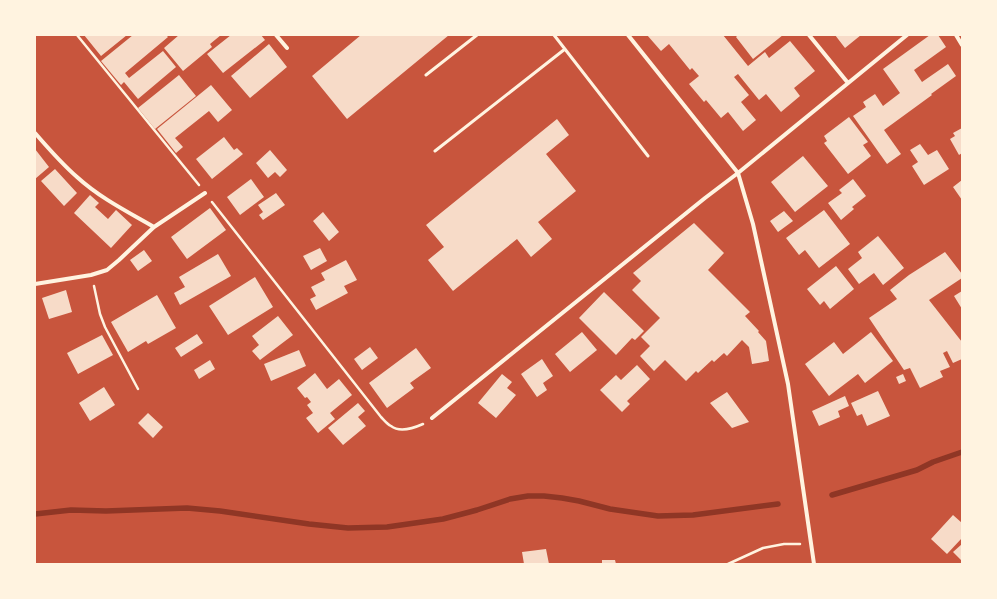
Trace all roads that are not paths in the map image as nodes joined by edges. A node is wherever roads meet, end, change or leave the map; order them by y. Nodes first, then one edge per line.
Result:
1 (276, 35) edge
2 (477, 35) edge
3 (554, 35) edge
4 (628, 35) edge
5 (809, 35) edge
6 (907, 35) edge
7 (956, 35) edge
8 (962, 45) edge
9 (287, 48) dead end
10 (565, 49) junction
11 (426, 75) dead end
12 (848, 83) junction
13 (35, 133) edge
14 (435, 151) dead end
15 (648, 156) dead end
16 (738, 173) junction
17 (205, 193) road end
18 (154, 227) junction
19 (35, 284) edge
20 (432, 418) road end
21 (814, 564) edge

1 - 9 street
2 - 11 lane
3 - 10 lane
4 - 16 street
5 - 12 street
6 - 12 street
7 - 8 street
10 - 14 lane
10 - 15 lane
12 - 16 street
13 - 18 street
16 - 20 street
16 - 21 street
17 - 18 street
18 - 19 street

